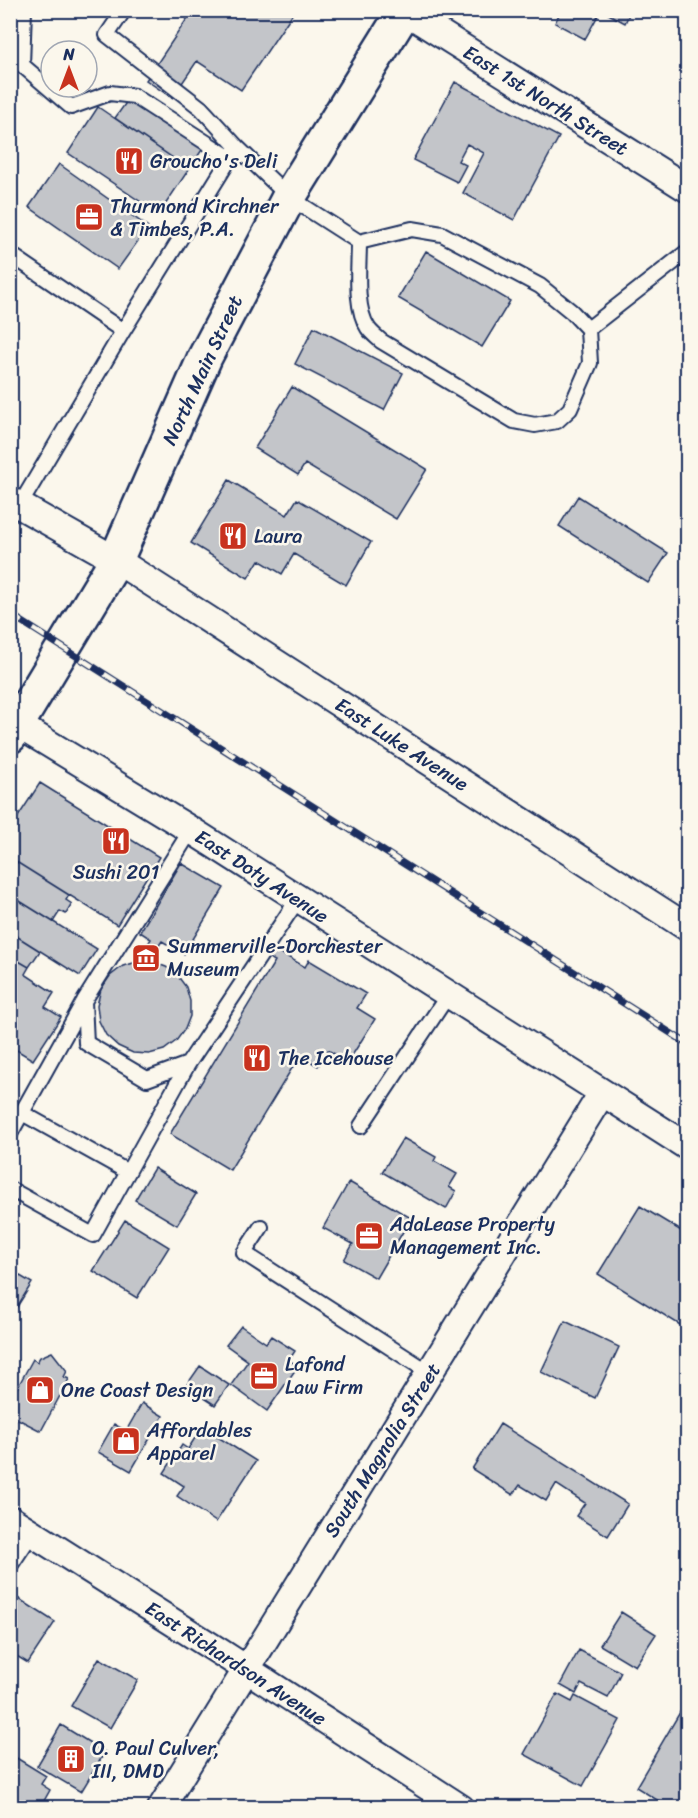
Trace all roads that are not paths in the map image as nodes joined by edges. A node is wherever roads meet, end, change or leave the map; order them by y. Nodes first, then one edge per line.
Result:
1 (24, 10) edge
2 (124, 10) edge
3 (404, 11) edge
4 (233, 153) junction
5 (686, 185) edge
6 (289, 197) junction
7 (359, 242) junction
8 (687, 250) edge
9 (10, 255) edge
10 (588, 329) junction
11 (123, 331) junction
12 (15, 503) edge
13 (116, 560) junction
14 (13, 727) edge
15 (191, 830) junction
16 (298, 899) junction
17 (687, 928) edge
18 (448, 995) junction
19 (84, 1001) junction
20 (188, 1064) junction
21 (602, 1092) junction
22 (22, 1113) junction
23 (361, 1126) dead end
24 (10, 1134) edge
25 (687, 1147) edge
26 (128, 1172) junction
27 (10, 1189) edge
28 (261, 1227) dead end
29 (430, 1373) junction
30 (10, 1519) edge
31 (32, 1533) junction
32 (10, 1566) edge
33 (246, 1669) junction
34 (161, 1808) edge
35 (461, 1808) edge

1 - 4 lane
2 - 4 lane
3 - 5 street, East 1st North Street
3 - 6 main road, North Main Street
4 - 6 lane
4 - 11 lane
6 - 7 lane
6 - 13 main road, North Main Street
7 - 10 lane
7 - 10 lane
8 - 10 lane
9 - 11 lane
11 - 12 lane
12 - 13 street, East Luke Avenue
13 - 14 main road, North Main Street
13 - 17 street, East Luke Avenue
14 - 15 street, East Doty Avenue
15 - 16 street, East Doty Avenue
15 - 19 lane
16 - 18 street, East Doty Avenue
16 - 20 lane
18 - 21 street, East Doty Avenue
18 - 23 lane
19 - 20 lane
19 - 22 lane
20 - 26 lane
21 - 25 street, East Doty Avenue
21 - 29 street, South Magnolia Street
22 - 24 lane
22 - 26 lane
26 - 27 lane
28 - 29 lane
29 - 33 street, South Magnolia Street
30 - 31 street, East Richardson Avenue
31 - 32 lane
31 - 33 street, East Richardson Avenue
33 - 34 street, South Magnolia Street
33 - 35 street, East Richardson Avenue

